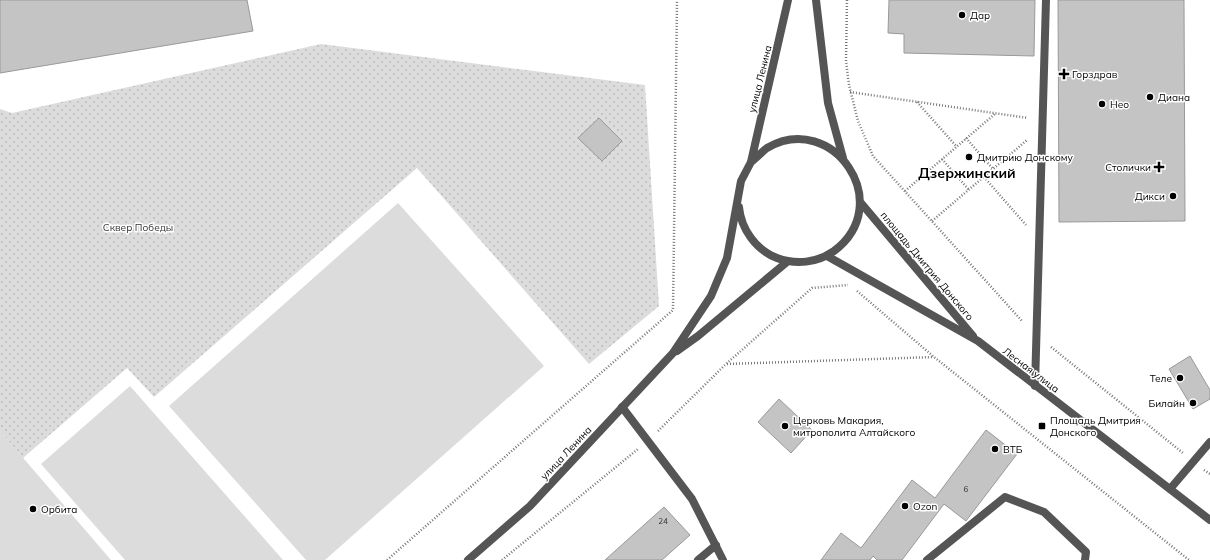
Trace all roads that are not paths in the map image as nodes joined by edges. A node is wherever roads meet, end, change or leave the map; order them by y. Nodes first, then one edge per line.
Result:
1 (788, 0) edge
2 (816, 0) edge
3 (1046, 0) edge
4 (843, 158) junction
5 (751, 162) junction
6 (738, 196) junction
7 (861, 203) junction
8 (827, 256) junction
9 (787, 262) junction
10 (978, 342) junction
11 (672, 353) junction
12 (1035, 386) junction
13 (622, 407) junction
14 (1210, 442) edge
15 (1170, 489) junction
16 (1210, 520) edge
17 (716, 545) junction
18 (468, 560) edge
19 (698, 560) edge
20 (723, 560) edge
21 (927, 560) edge
22 (1085, 560) edge

1 - 5 street, улица Ленина
2 - 4 street, улица Ленина
3 - 12 street
4 - 5 street, улица Ленина
4 - 7 street, улица Ленина
5 - 6 street, улица Ленина
6 - 9 street, улица Ленина
6 - 11 street, улица Ленина
7 - 8 street, улица Ленина
7 - 10 street, площадь Дмитрия Донского
8 - 9 street, улица Ленина
8 - 10 street, Лесная улица
9 - 11 street, улица Ленина
10 - 12 street, Лесная улица
11 - 13 street, улица Ленина
12 - 15 street, Лесная улица
13 - 17 street
13 - 18 street, улица Ленина
14 - 15 street
15 - 16 street, Лесная улица
17 - 19 street
17 - 20 street
21 - 22 street

